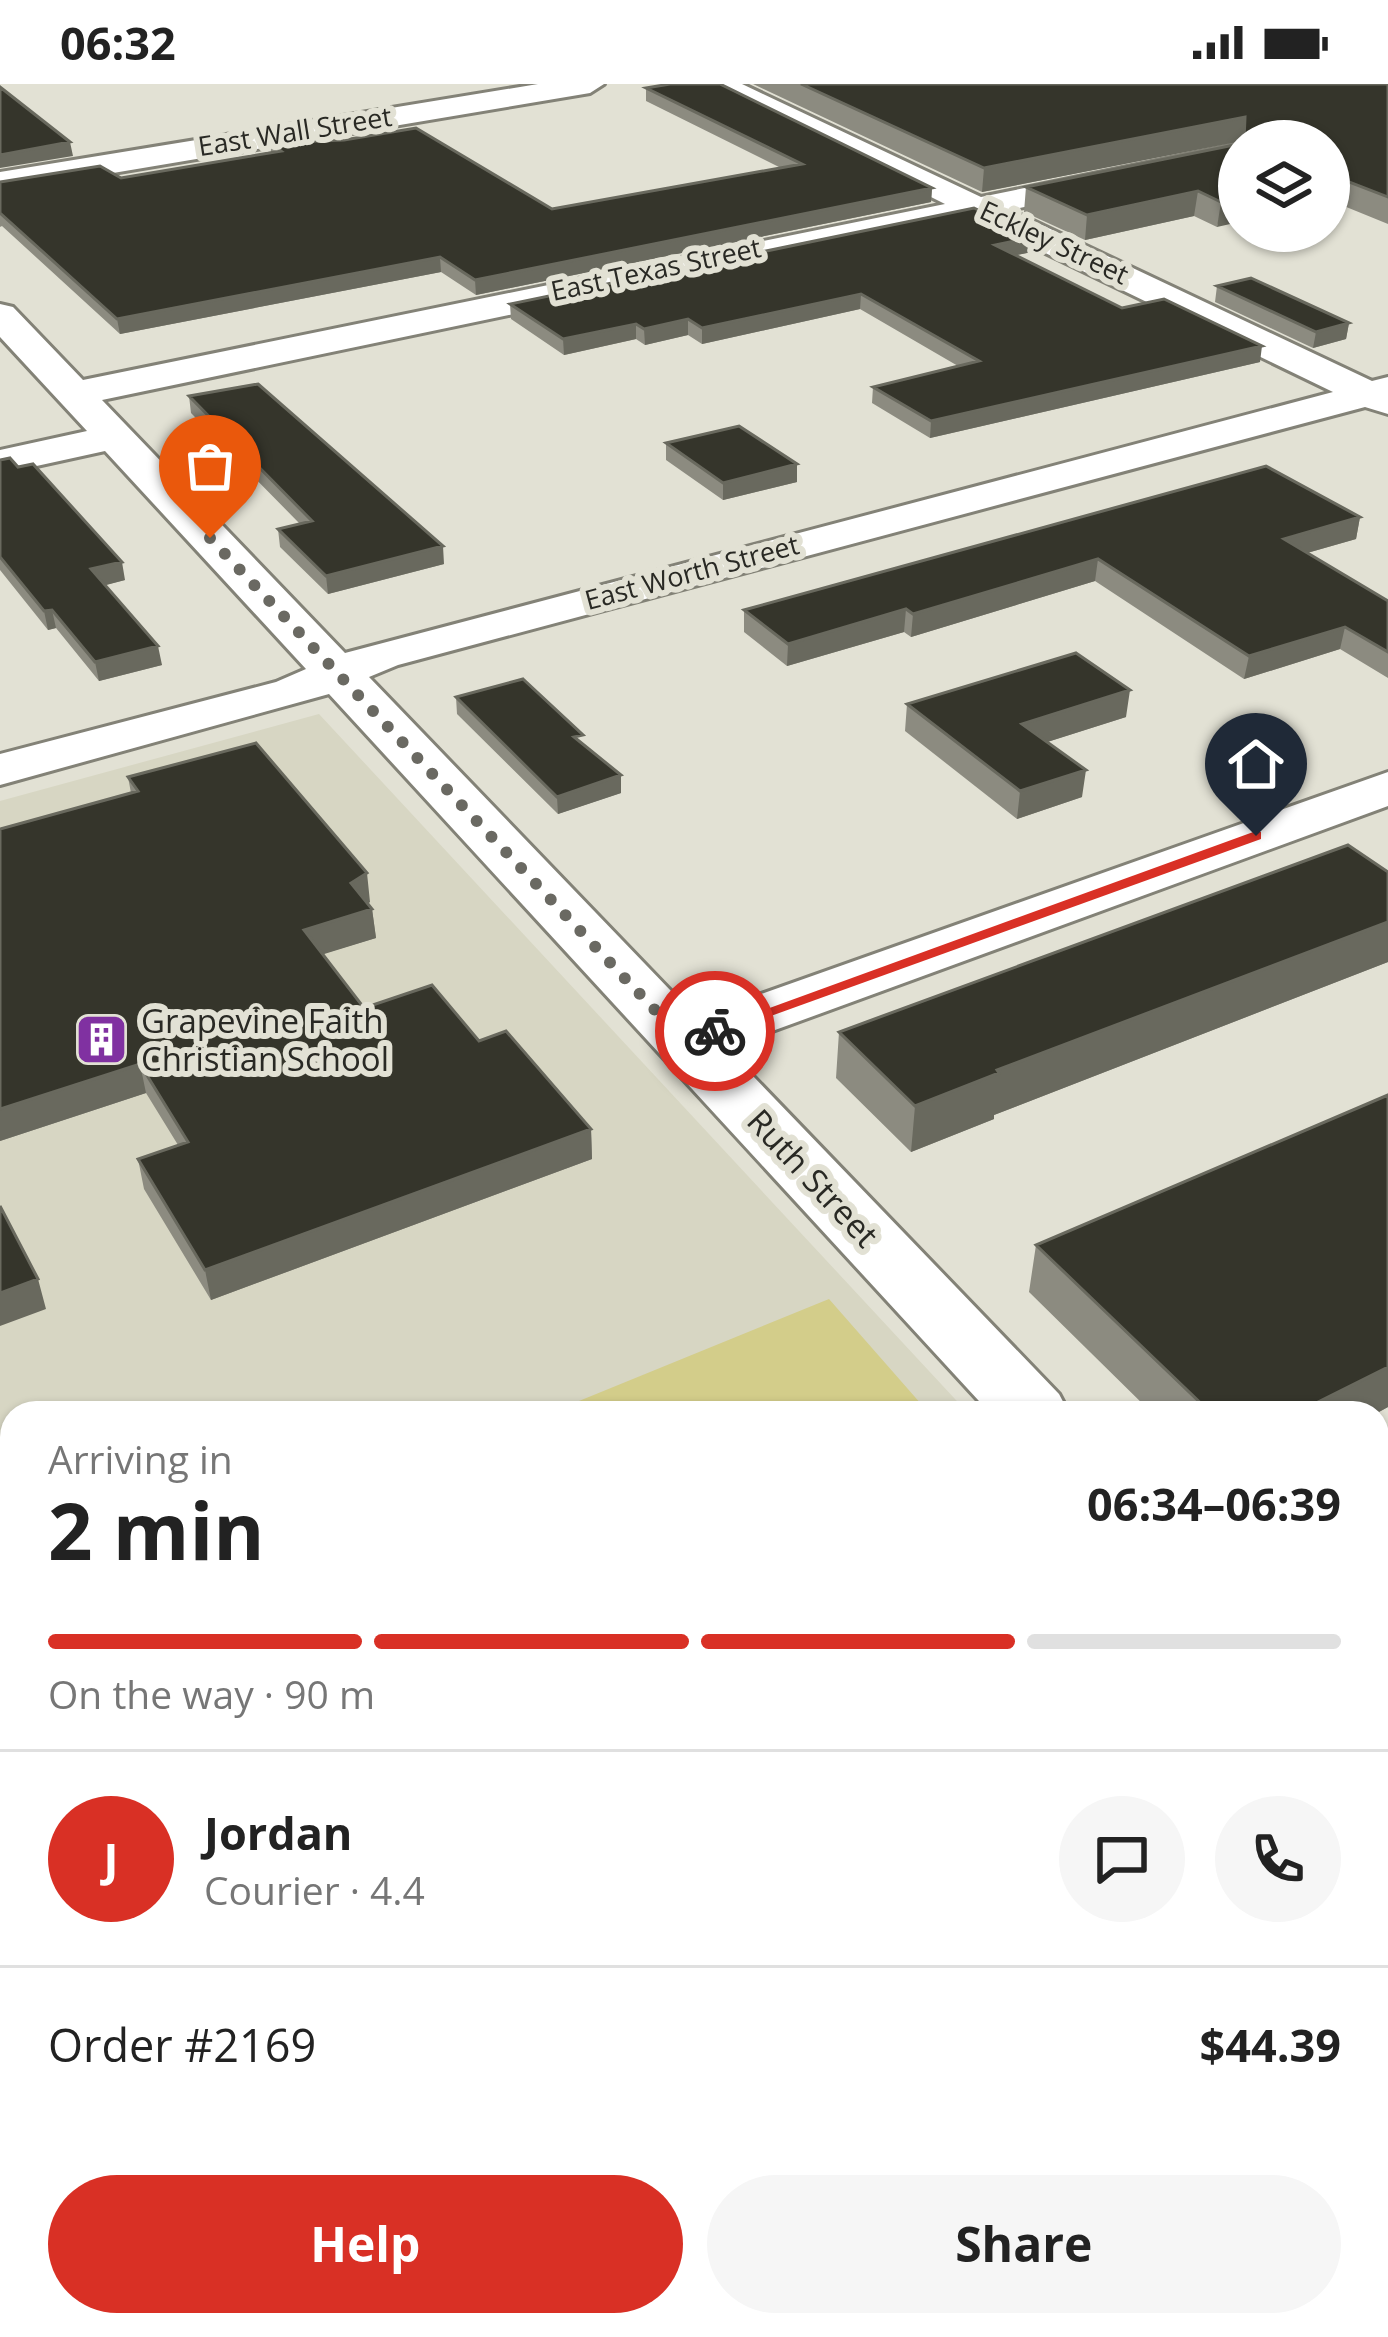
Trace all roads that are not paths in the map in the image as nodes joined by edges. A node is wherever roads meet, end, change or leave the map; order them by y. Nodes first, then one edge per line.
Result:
1 (590, 84) edge
2 (719, 84) edge
3 (1218, 157) edge
4 (0, 182) edge
5 (973, 205) junction
6 (0, 315) edge
7 (74, 394) junction
8 (1381, 396) edge
9 (115, 437) junction
10 (0, 462) edge
11 (336, 674) junction
12 (0, 770) edge
13 (1388, 788) edge
14 (685, 1042) junction
15 (1022, 1401) edge

1 - 4 street, East Wall Street
2 - 5 street, Eckley Street
3 - 5 street, East Texas Street
5 - 7 street, East Texas Street
5 - 8 street, Eckley Street
6 - 7 street, Ruth Street
7 - 9 street, Ruth Street
8 - 11 street, East Worth Street
9 - 10 street
9 - 11 street, Ruth Street
11 - 12 street, East Worth Street
11 - 14 street, Ruth Street
13 - 14 street
14 - 15 street, Ruth Street

